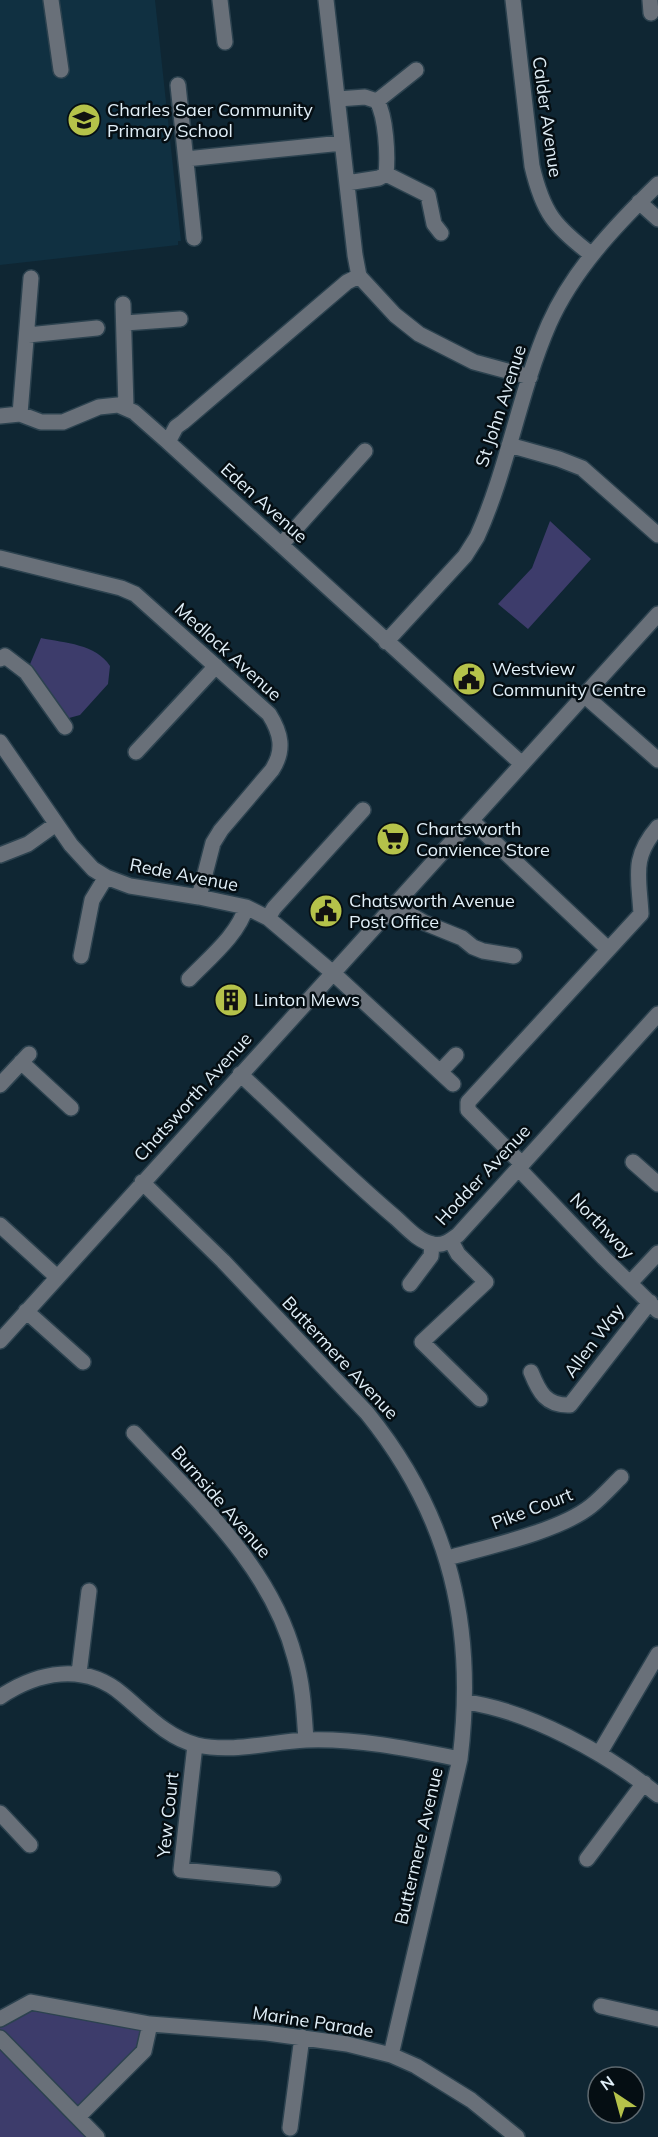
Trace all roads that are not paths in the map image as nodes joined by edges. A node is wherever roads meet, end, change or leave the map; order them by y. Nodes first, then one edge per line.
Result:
1 (51, 0) edge
2 (220, 0) edge
3 (326, 0) edge
4 (513, 0) edge
5 (225, 42) dead end
6 (61, 70) dead end
7 (416, 70) dead end
8 (178, 85) dead end
9 (338, 99) junction
10 (377, 100) junction
11 (342, 143) junction
12 (186, 159) junction
13 (386, 174) junction
14 (347, 183) junction
15 (658, 184) edge
16 (639, 202) junction
17 (658, 219) edge
18 (441, 233) dead end
19 (194, 238) dead end
20 (592, 255) junction
21 (359, 276) junction
22 (31, 278) dead end
23 (123, 304) dead end
24 (180, 319) dead end
25 (125, 323) junction
26 (96, 328) dead end
27 (28, 335) junction
28 (530, 377) junction
29 (126, 407) junction
30 (20, 414) junction
31 (0, 416) edge
32 (168, 442) junction
33 (509, 444) junction
34 (365, 451) dead end
35 (658, 535) edge
36 (280, 545) junction
37 (0, 558) edge
38 (658, 614) edge
39 (386, 642) junction
40 (0, 659) edge
41 (216, 666) junction
42 (584, 695) junction
43 (65, 727) dead end
44 (0, 742) edge
45 (136, 752) dead end
46 (658, 760) edge
47 (522, 764) junction
48 (363, 810) dead end
49 (472, 821) junction
50 (56, 824) junction
51 (658, 827) edge
52 (0, 855) edge
53 (106, 877) junction
54 (199, 897) junction
55 (397, 902) junction
56 (246, 908) junction
57 (268, 918) junction
58 (608, 949) junction
59 (81, 956) dead end
60 (513, 957) dead end
61 (333, 973) junction
62 (189, 979) dead end
63 (658, 1014) edge
64 (456, 1055) dead end
65 (440, 1072) junction
66 (240, 1074) junction
67 (453, 1084) dead end
68 (0, 1085) edge
69 (71, 1108) dead end
70 (633, 1161) dead end
71 (520, 1166) junction
72 (142, 1182) junction
73 (658, 1184) edge
74 (0, 1225) edge
75 (451, 1241) junction
76 (432, 1244) junction
77 (658, 1253) edge
78 (57, 1277) junction
79 (630, 1283) junction
80 (410, 1284) dead end
81 (654, 1306) edge
82 (26, 1311) junction
83 (0, 1341) edge
84 (83, 1362) dead end
85 (531, 1372) dead end
86 (480, 1399) dead end
87 (134, 1433) dead end
88 (621, 1477) dead end
89 (448, 1558) junction
90 (89, 1591) dead end
91 (658, 1654) edge
92 (79, 1673) junction
93 (0, 1697) edge
94 (466, 1702) junction
95 (306, 1740) junction
96 (195, 1745) junction
97 (599, 1754) junction
98 (460, 1759) junction
99 (644, 1783) junction
100 (658, 1795) edge
101 (0, 1813) edge
102 (30, 1845) dead end
103 (587, 1859) dead end
104 (273, 1879) dead end
105 (601, 2006) dead end
106 (0, 2019) edge
107 (658, 2019) edge
108 (150, 2024) junction
109 (302, 2037) junction
110 (0, 2038) edge
111 (391, 2055) junction
112 (78, 2117) junction
113 (290, 2128) dead end
114 (97, 2137) edge
115 (517, 2137) edge

1 - 6 street
2 - 5 street
3 - 9 street
4 - 20 street, Calder Avenue
7 - 10 street
8 - 12 street
9 - 10 street
9 - 11 street
10 - 13 street
11 - 12 street
11 - 14 street
12 - 19 street
13 - 14 street
13 - 18 street
14 - 21 street
15 - 16 street, St John Avenue
16 - 17 street
16 - 20 street, St John Avenue
20 - 28 street, St John Avenue
21 - 28 street
21 - 32 street
22 - 27 street
23 - 25 street
24 - 25 street
25 - 29 street
26 - 27 street
27 - 30 street
28 - 33 street, St John Avenue
29 - 30 street
29 - 32 street, Eden Avenue
30 - 31 street
32 - 36 street, Eden Avenue
33 - 35 street
33 - 39 street, St John Avenue
34 - 36 street
36 - 39 street, Eden Avenue
37 - 41 street, Medlock Avenue
38 - 42 street, Chatsworth Avenue
39 - 47 street, Eden Avenue
40 - 43 street
41 - 45 street
41 - 54 street, Medlock Avenue
42 - 46 street
42 - 47 street, Chatsworth Avenue
44 - 50 street, Rede Avenue
47 - 49 street, Chatsworth Avenue
48 - 57 street
49 - 55 street, Chatsworth Avenue
49 - 58 street
50 - 52 street
50 - 53 street, Rede Avenue
51 - 58 street, Northway
53 - 54 street, Rede Avenue
53 - 59 street
54 - 56 street, Rede Avenue
55 - 60 street
55 - 61 street, Chatsworth Avenue
56 - 57 street, Rede Avenue
56 - 62 street
57 - 61 street, Rede Avenue
58 - 71 street, Northway
61 - 65 street, Rede Avenue
61 - 66 street, Chatsworth Avenue
63 - 71 street, Hodder Avenue
64 - 65 street
65 - 67 street, Rede Avenue
66 - 72 street, Chatsworth Avenue
66 - 76 street, Hodder Avenue
68 - 69 street
70 - 73 street
71 - 75 street, Hodder Avenue
71 - 79 street, Northway
72 - 78 street, Chatsworth Avenue
72 - 89 street, Buttermere Avenue
74 - 78 street
75 - 76 street, Hodder Avenue
75 - 86 street
76 - 80 street
77 - 79 street
78 - 82 street, Chatsworth Avenue
79 - 81 street, Northway
81 - 85 street, Allen Way
82 - 83 street, Chatsworth Avenue
82 - 84 street
87 - 95 street, Burnside Avenue
88 - 89 street, Pike Court
89 - 94 street, Buttermere Avenue
90 - 92 street
91 - 97 street
92 - 93 street
92 - 96 street
94 - 97 street
94 - 98 street, Buttermere Avenue
95 - 96 street
95 - 98 street
96 - 104 street, Yew Court
97 - 99 street
98 - 111 street, Buttermere Avenue
99 - 100 street
99 - 103 street
101 - 102 street
105 - 107 street
106 - 108 street, Marine Parade
108 - 109 street, Marine Parade
108 - 112 street
109 - 111 street, Marine Parade
109 - 113 street
110 - 112 street
111 - 115 street, Marine Parade
112 - 114 street

